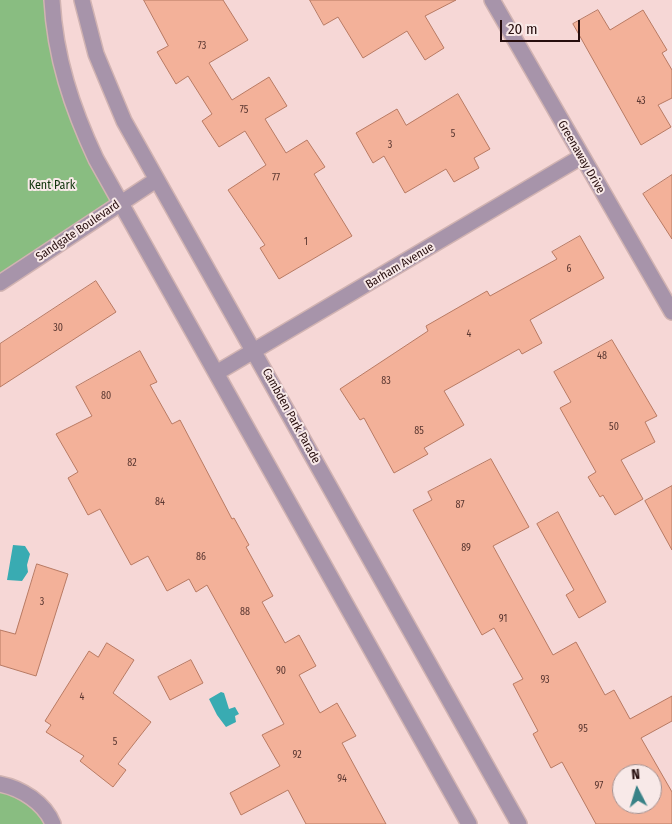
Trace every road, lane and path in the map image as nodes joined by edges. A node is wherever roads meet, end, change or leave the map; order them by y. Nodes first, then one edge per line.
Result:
1 (52, 0) edge
2 (82, 0) edge
3 (498, 2) edge
4 (581, 158) junction
5 (156, 180) junction
6 (120, 203) junction
7 (0, 283) edge
8 (672, 312) edge
9 (255, 352) junction
10 (218, 372) junction
11 (0, 784) edge
12 (53, 824) edge
13 (469, 824) edge
14 (519, 824) edge

1 - 6 street
2 - 5 street, Cambden Park Parade
3 - 4 street, Greenaway Drive
4 - 8 street, Greenaway Drive
4 - 9 street, Barham Avenue
5 - 6 street, Sandgate Boulevard
5 - 9 street, Cambden Park Parade
6 - 7 street, Sandgate Boulevard
6 - 10 street
9 - 10 street, Barham Avenue
9 - 14 street, Cambden Park Parade
10 - 13 street
11 - 12 street

